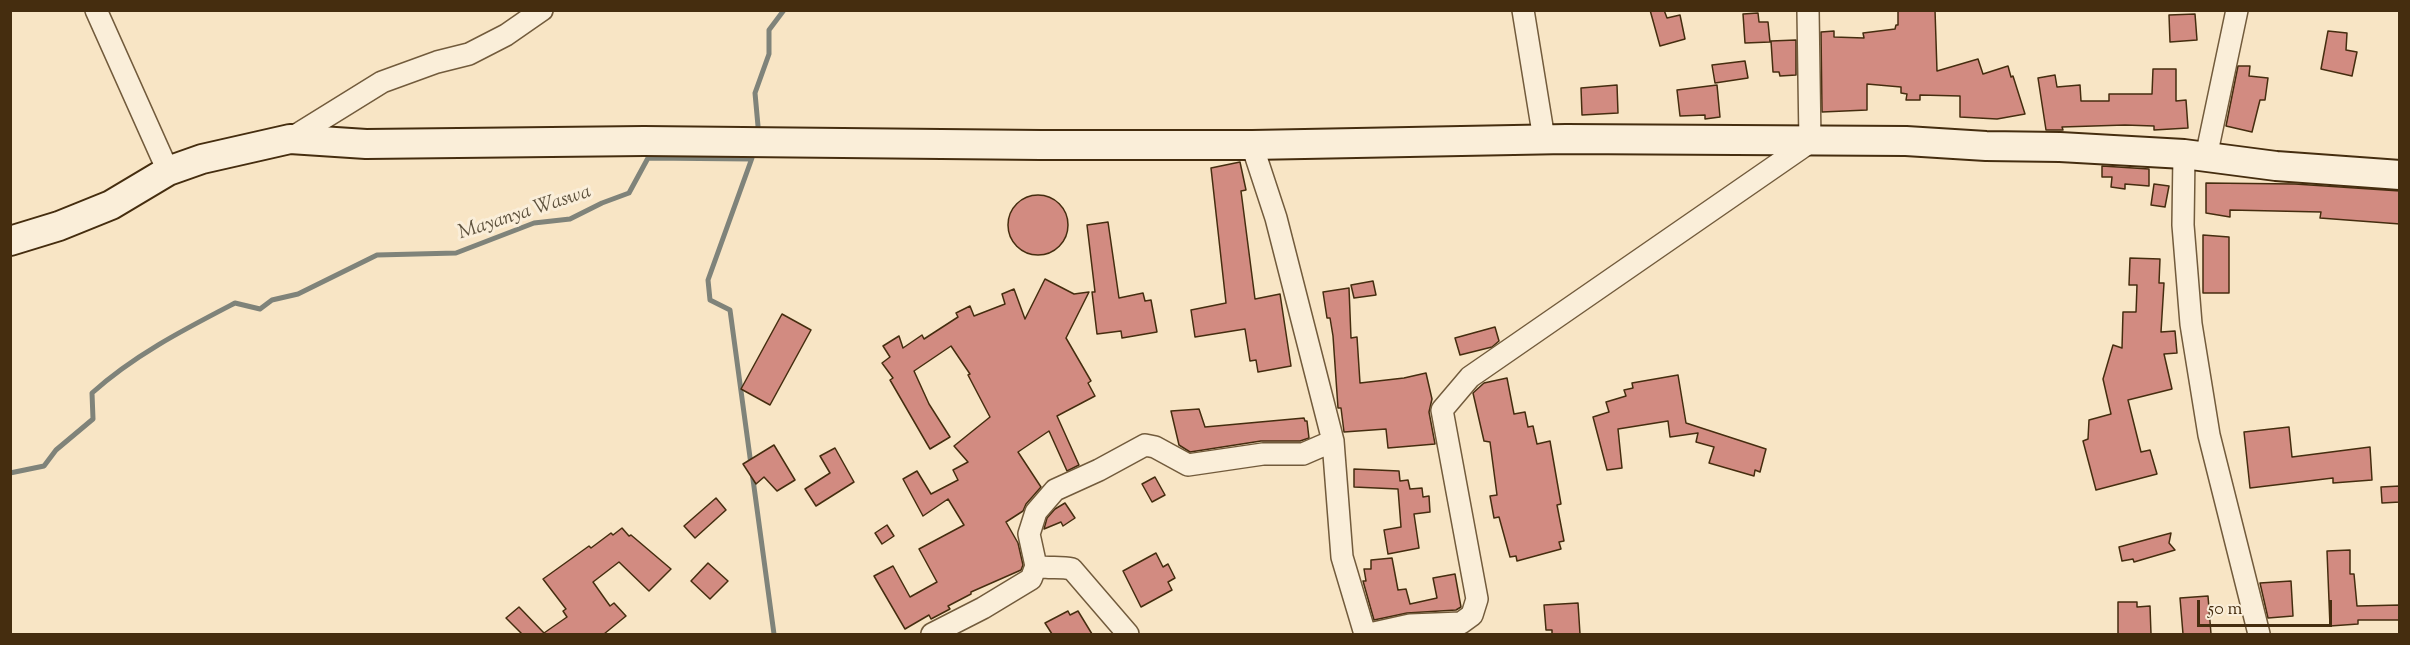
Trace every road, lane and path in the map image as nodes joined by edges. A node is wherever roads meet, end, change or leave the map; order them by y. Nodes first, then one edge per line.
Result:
1 (96, 10) edge
2 (542, 10) edge
3 (1523, 10) edge
4 (1808, 10) edge
5 (2237, 10) edge
6 (290, 139) junction
7 (1544, 140) junction
8 (1810, 142) junction
9 (1252, 145) junction
10 (2195, 156) junction
11 (168, 171) junction
12 (2400, 175) edge
13 (10, 242) edge
14 (1333, 441) junction
15 (1036, 566) junction
16 (932, 634) edge
17 (1128, 634) edge
18 (1365, 634) edge
19 (1374, 634) edge
20 (2259, 634) edge

1 - 11 street
2 - 6 street
3 - 7 street
4 - 8 street
5 - 10 street
6 - 9 street
6 - 11 street
7 - 8 street
7 - 9 street
8 - 10 street
8 - 19 street
9 - 14 street
10 - 12 street
10 - 20 street
11 - 13 street
14 - 15 street
14 - 18 street
15 - 16 street
15 - 17 street

